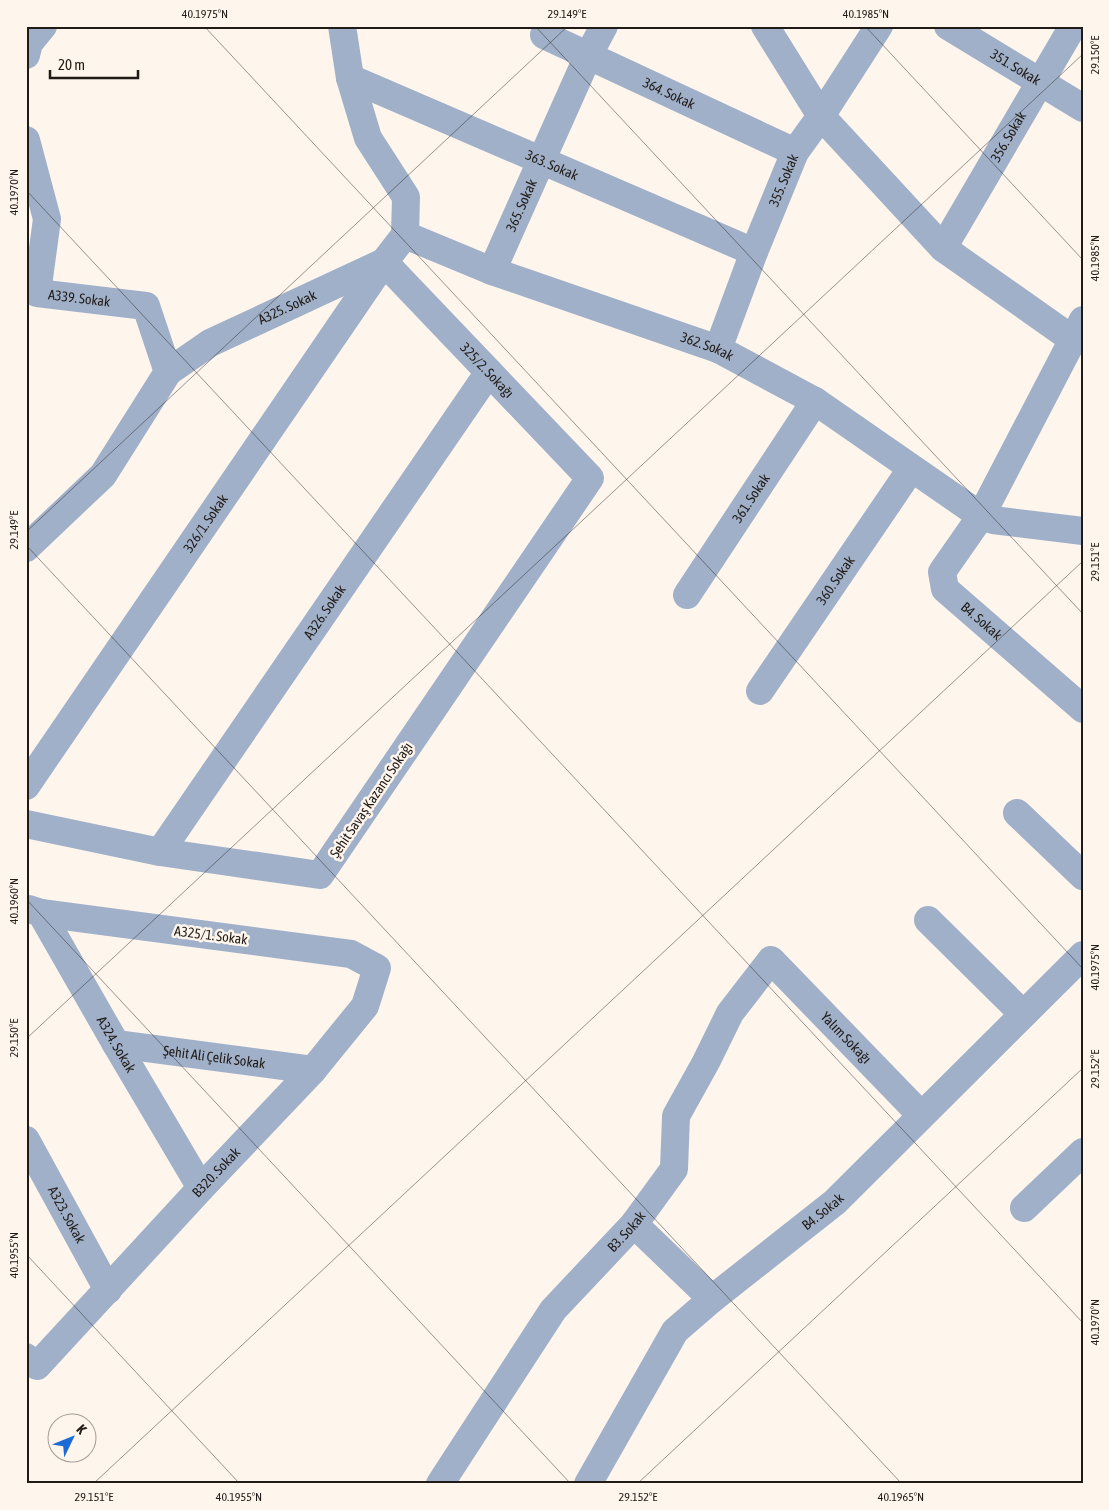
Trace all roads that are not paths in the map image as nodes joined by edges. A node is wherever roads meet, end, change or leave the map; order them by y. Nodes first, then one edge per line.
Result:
1 (43, 26) edge
2 (342, 26) edge
3 (604, 26) edge
4 (765, 26) edge
5 (878, 26) edge
6 (948, 26) edge
7 (1073, 26) edge
8 (544, 35) dead end
9 (26, 55) edge
10 (588, 56) junction
11 (350, 78) junction
12 (1040, 82) junction
13 (1083, 108) edge
14 (820, 116) junction
15 (26, 140) edge
16 (794, 152) junction
17 (541, 160) junction
18 (36, 218) edge
19 (405, 235) junction
20 (943, 248) junction
21 (754, 252) junction
22 (384, 262) junction
23 (492, 271) junction
24 (1078, 329) edge
25 (718, 349) junction
26 (168, 372) junction
27 (489, 372) junction
28 (815, 401) junction
29 (911, 468) junction
30 (590, 478) joint
31 (981, 516) junction
32 (1083, 531) edge
33 (29, 542) edge
34 (687, 595) dead end
35 (760, 691) dead end
36 (1083, 709) edge
37 (26, 786) edge
38 (1017, 813) dead end
39 (26, 824) edge
40 (160, 852) junction
41 (1083, 876) edge
42 (34, 911) edge
43 (928, 920) dead end
44 (1083, 955) edge
45 (771, 960) joint
46 (377, 968) joint
47 (1023, 1014) junction
48 (116, 1044) junction
49 (313, 1070) junction
50 (921, 1115) junction
51 (26, 1140) edge
52 (1083, 1152) edge
53 (201, 1188) junction
54 (1024, 1208) dead end
55 (634, 1224) junction
56 (108, 1290) junction
57 (712, 1299) junction
58 (32, 1362) edge
59 (440, 1484) edge
60 (588, 1484) edge

1 - 9 street
2 - 11 street
3 - 10 street, 365. Sokak
4 - 14 street
5 - 14 street, 355. Sokak
6 - 12 street, 351. Sokak
7 - 12 street, 356. Sokak
8 - 10 street, 364. Sokak
10 - 16 street, 364. Sokak
10 - 17 street, 365. Sokak
11 - 17 street, 363. Sokak
11 - 19 street
12 - 13 street, 351. Sokak
12 - 20 street, 356. Sokak
14 - 16 street, 355. Sokak
14 - 20 street
15 - 18 street, A339. Sokak
16 - 21 street, 355. Sokak
17 - 21 street, 363. Sokak
17 - 23 street, 365. Sokak
18 - 26 street, A339. Sokak
19 - 22 street, A325. Sokak
19 - 23 street, 362. Sokak
20 - 24 street
21 - 25 street, 355. Sokak
22 - 26 street, A325. Sokak
22 - 27 street, 325/2. Sokağı
22 - 37 street, 326/1. Sokak
23 - 25 street, 362. Sokak
24 - 31 street, B4. Sokak
25 - 28 street, 362. Sokak
26 - 33 street, A325. Sokak
27 - 30 street, 325/2. Sokağı
27 - 40 street, A326. Sokak
28 - 29 street, 362. Sokak
28 - 34 street, 361. Sokak
29 - 31 street, 362. Sokak
29 - 35 street, 360. Sokak
30 - 40 street, Şehit Savaş Kazancı Sokağı
31 - 32 street
31 - 36 street, B4. Sokak
38 - 41 street
39 - 40 street, Şehit Savaş Kazancı Sokağı
42 - 46 street, A325/1. Sokak
42 - 48 street, A324. Sokak
43 - 47 street
44 - 47 street, B4. Sokak
45 - 50 street, Yalım Sokağı
45 - 55 street, B3. Sokak
46 - 49 street, B320. Sokak
47 - 50 street, B4. Sokak
48 - 49 street, Şehit Ali Çelik Sokak
48 - 53 street, A324. Sokak
49 - 53 street, B320. Sokak
50 - 57 street, B4. Sokak
51 - 56 street, A323. Sokak
52 - 54 street
53 - 56 street, B320. Sokak
55 - 57 street
55 - 59 street, B3. Sokak
56 - 58 street, B320. Sokak
57 - 60 street, B4. Sokak

